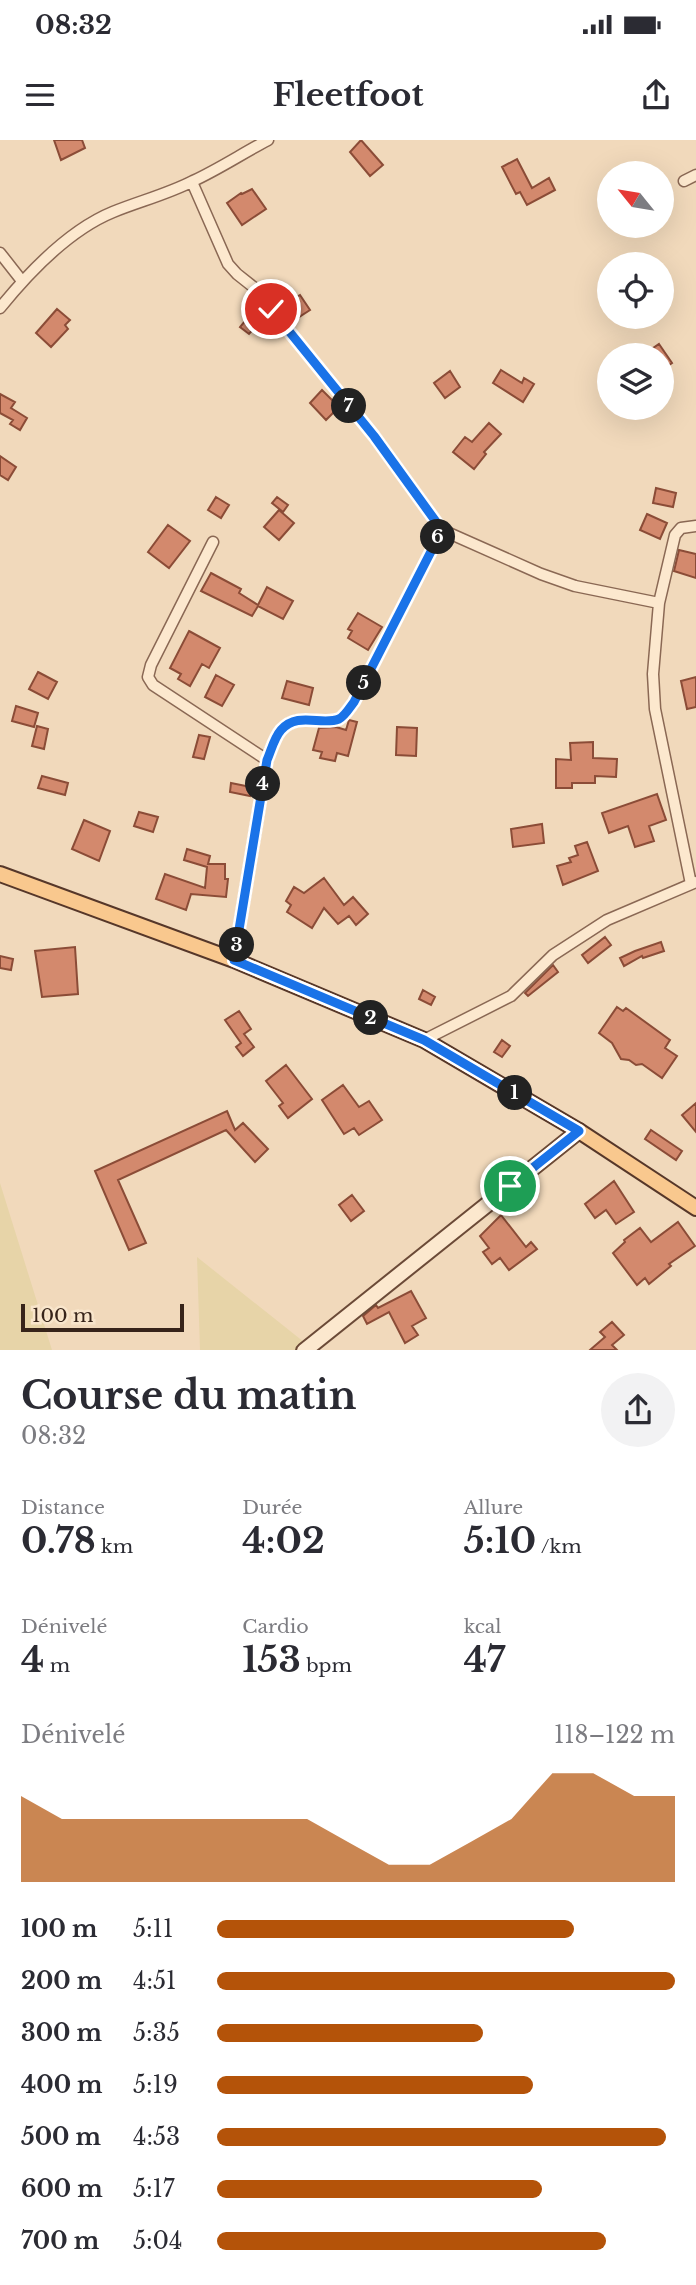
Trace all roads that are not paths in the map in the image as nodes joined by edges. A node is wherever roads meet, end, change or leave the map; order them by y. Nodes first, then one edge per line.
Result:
1 (268, 140) edge
2 (696, 175) edge
3 (684, 181) dead end
4 (192, 182) junction
5 (0, 253) edge
6 (22, 281) junction
7 (0, 308) edge
8 (696, 526) edge
9 (442, 530) junction
10 (213, 542) dead end
11 (659, 603) junction
12 (267, 760) junction
13 (0, 874) edge
14 (693, 883) edge
15 (234, 960) junction
16 (424, 1040) junction
17 (579, 1131) junction
18 (696, 1208) edge
19 (304, 1350) edge

1 - 4 street
2 - 3 street
4 - 6 street
4 - 9 street
5 - 6 street
6 - 7 street
8 - 11 street
9 - 11 street
9 - 12 street
10 - 12 street
11 - 14 street
12 - 15 street
13 - 15 main road
14 - 16 street
15 - 16 main road
16 - 17 main road
17 - 18 main road
17 - 19 street

